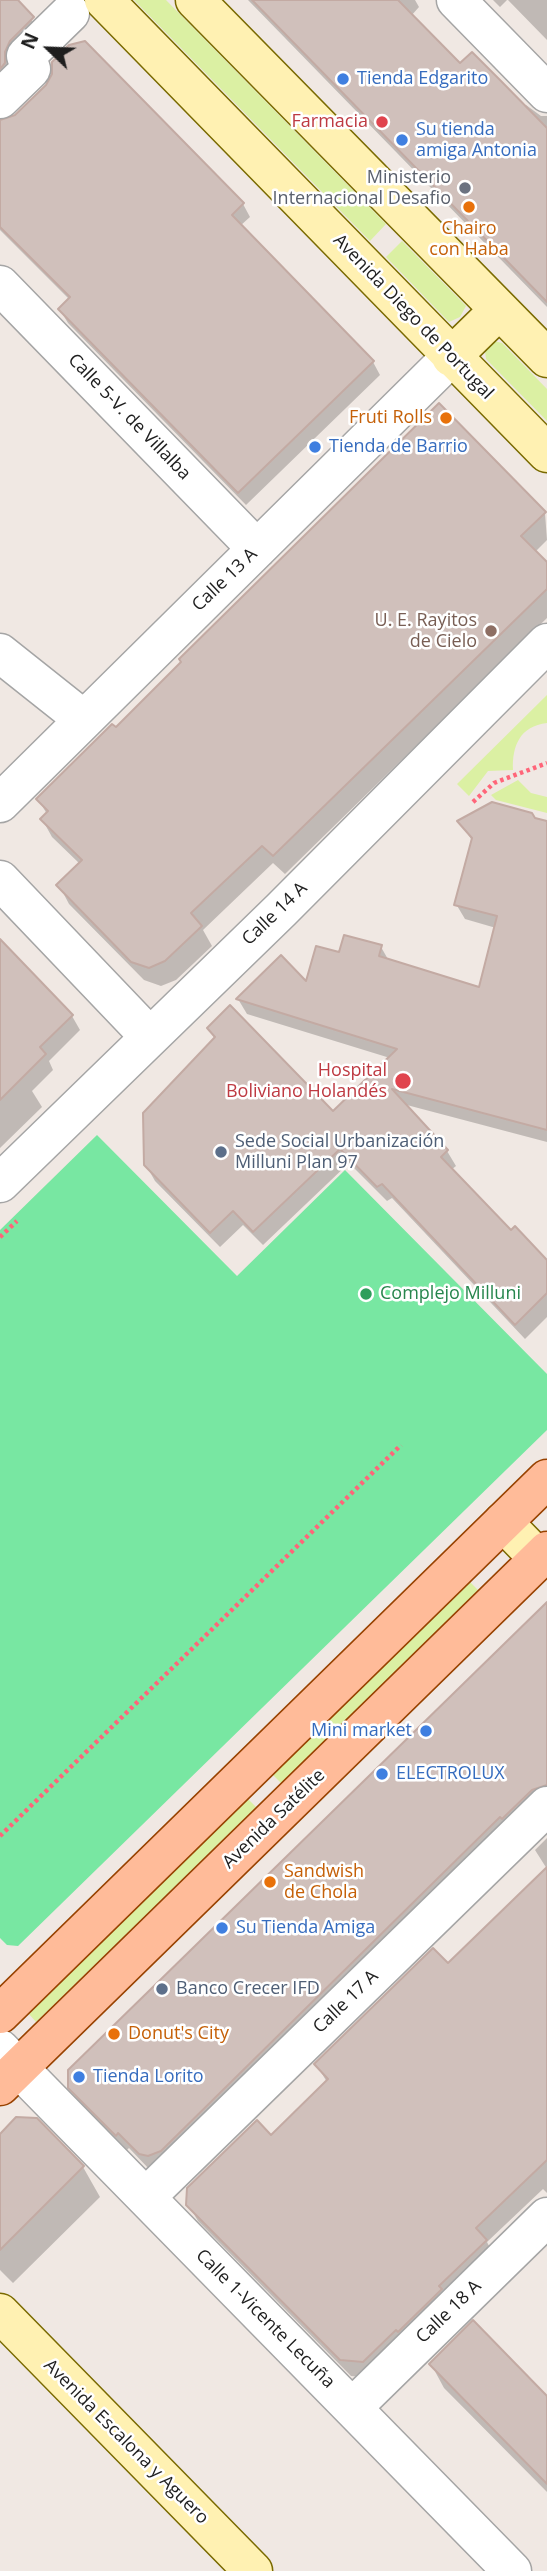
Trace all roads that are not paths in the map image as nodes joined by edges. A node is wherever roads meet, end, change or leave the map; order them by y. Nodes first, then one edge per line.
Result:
1 (195, 0) edge
2 (456, 0) edge
3 (87, 6) edge
4 (13, 60) edge
5 (547, 93) edge
6 (0, 99) edge
7 (0, 285) edge
8 (499, 310) junction
9 (451, 357) junction
10 (547, 358) edge
11 (547, 453) edge
12 (257, 548) junction
13 (547, 643) edge
14 (0, 653) edge
15 (83, 719) junction
16 (0, 803) edge
17 (0, 880) edge
18 (150, 1037) junction
19 (0, 1182) edge
20 (547, 1479) edge
21 (503, 1522) junction
22 (543, 1555) edge
23 (547, 1806) edge
24 (5, 1998) edge
25 (6, 2067) edge
26 (146, 2197) junction
27 (547, 2217) edge
28 (0, 2313) edge
29 (352, 2408) junction
30 (253, 2571) edge
31 (512, 2571) edge

1 - 8 main road
2 - 5 street
3 - 4 street
3 - 9 main road, Avenida Diego de Portugal
4 - 6 street
7 - 12 street, Calle 5-V. de Villalba
8 - 9 main road
8 - 10 main road
9 - 11 main road, Avenida Diego de Portugal
9 - 12 street, Calle 13 A
12 - 15 street, Calle 13 A
13 - 18 street, Calle 14 A
14 - 15 street
15 - 16 street, Calle 13 A
17 - 18 street
18 - 19 street, Calle 14 A
20 - 21 main road
21 - 22 main road
21 - 24 main road
22 - 25 main road, Avenida Satélite
23 - 26 street, Calle 17 A
25 - 26 street, Calle 1-Vicente Lecuña
26 - 29 street, Calle 1-Vicente Lecuña
27 - 29 street, Calle 18 A
28 - 30 main road, Avenida Escalona y Aguero
29 - 31 street, Calle 1-Vicente Lecuña

